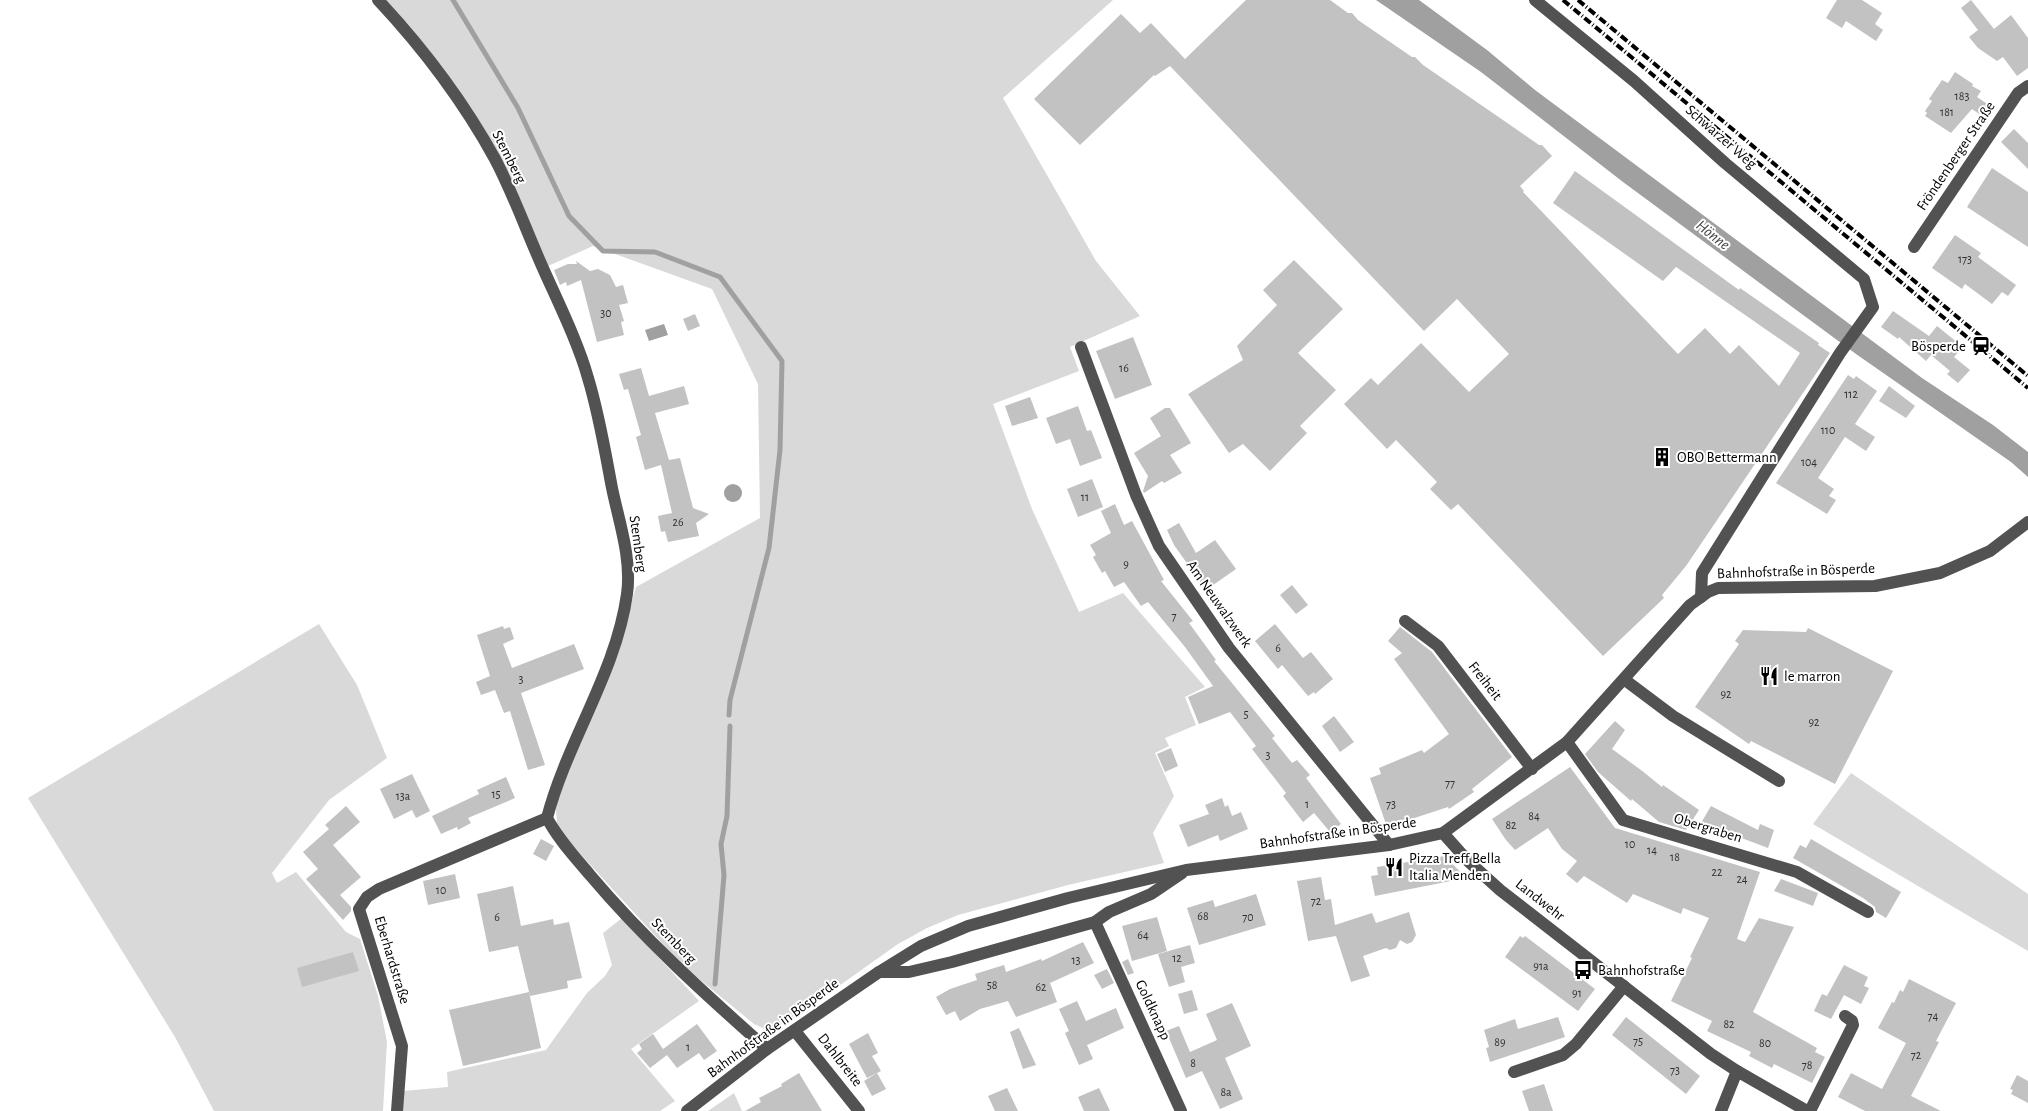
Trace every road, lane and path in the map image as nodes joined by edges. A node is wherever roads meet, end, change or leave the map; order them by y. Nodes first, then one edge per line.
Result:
1 (378, 0) edge
2 (1535, 0) edge
3 (2028, 86) edge
4 (1914, 247) dead end
5 (1873, 307) joint
6 (1081, 347) dead end
7 (2028, 522) edge
8 (1702, 596) junction
9 (1405, 621) dead end
10 (1625, 680) junction
11 (1567, 742) junction
12 (1532, 769) junction
13 (1779, 781) dead end
14 (547, 818) junction
15 (1443, 833) junction
16 (1389, 845) junction
17 (1186, 870) junction
18 (1868, 912) dead end
19 (1095, 922) junction
20 (880, 972) junction
21 (1624, 986) junction
22 (1844, 1016) dead end
23 (795, 1031) junction
24 (767, 1049) junction
25 (1737, 1071) junction
26 (1514, 1072) dead end
27 (397, 1111) edge
28 (687, 1111) edge
29 (859, 1111) edge
30 (1181, 1111) edge
31 (1721, 1111) edge
32 (1809, 1111) edge

1 - 14 street, Stemberg
2 - 5 street, Schwarzer Weg
3 - 4 street, Fröndenberger Straße
5 - 8 street, Bahnhofstraße in Bösperde
6 - 16 street, Am Neuwalzwerk
7 - 8 street, Bahnhofstraße in Bösperde
8 - 10 street, Bahnhofstraße in Bösperde
9 - 12 street, Freiheit
10 - 11 street, Bahnhofstraße in Bösperde
10 - 13 street
11 - 12 street, Bahnhofstraße in Bösperde
11 - 18 street, Obergraben
12 - 15 street, Bahnhofstraße in Bösperde
14 - 24 street, Stemberg
14 - 27 street, Eberhardstraße
15 - 16 street, Bahnhofstraße in Bösperde
15 - 21 street, Landwehr
16 - 17 street, Bahnhofstraße in Bösperde
17 - 19 street, Bahnhofstraße in Bösperde
17 - 20 street, Bahnhofstraße in Bösperde
19 - 20 street, Bahnhofstraße in Bösperde
19 - 30 street, Goldknapp
20 - 23 street, Bahnhofstraße in Bösperde
21 - 25 street, Landwehr
21 - 26 street
22 - 32 street
23 - 24 street, Bahnhofstraße in Bösperde
23 - 29 street, Dahlbreite
24 - 28 street, Bahnhofstraße in Bösperde
25 - 31 street
25 - 32 street, Landwehr

